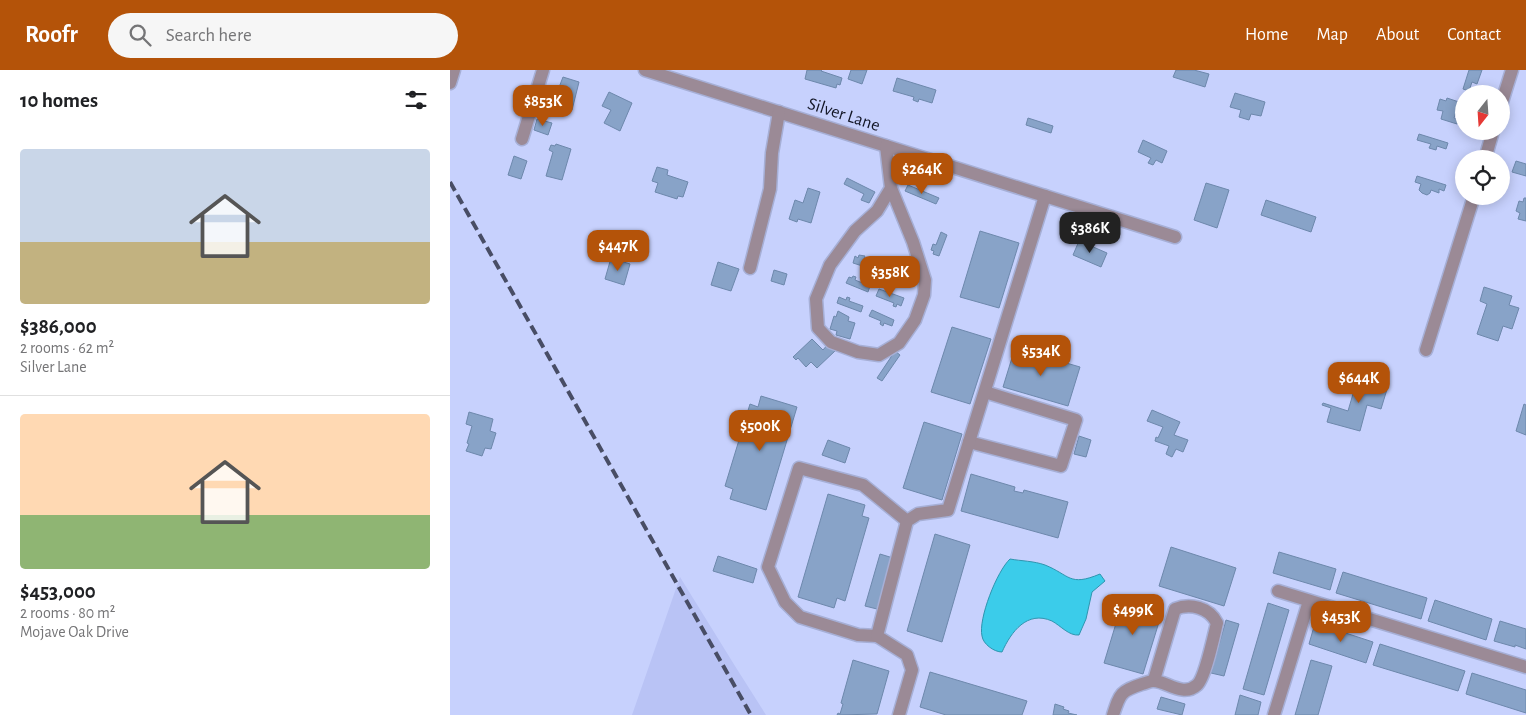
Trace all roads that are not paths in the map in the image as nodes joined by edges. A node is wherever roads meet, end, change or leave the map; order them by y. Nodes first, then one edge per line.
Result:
1 (454, 70) edge
2 (543, 70) edge
3 (645, 70) edge
4 (1512, 70) edge
5 (669, 74) edge
6 (450, 83) edge
7 (1507, 85) edge
8 (779, 112) junction
9 (522, 139) dead end
10 (886, 146) junction
11 (891, 188) junction
12 (1045, 196) junction
13 (1471, 205) edge
14 (1174, 237) dead end
15 (750, 268) dead end
16 (1426, 350) dead end
17 (985, 392) junction
18 (969, 442) junction
19 (907, 521) junction
20 (1278, 592) dead end
21 (1309, 601) junction
22 (877, 636) junction
23 (1526, 667) edge
24 (1154, 680) junction
25 (899, 715) edge
26 (1113, 715) edge
27 (1274, 715) edge

1 - 6 street
2 - 9 street
3 - 5 street, Silver Lane
4 - 7 street
5 - 8 street, Silver Lane
8 - 10 street, Silver Lane
8 - 15 street
10 - 11 street
10 - 12 street, Silver Lane
11 - 11 street
12 - 14 street, Silver Lane
12 - 17 street
13 - 16 street
17 - 18 street
17 - 18 street
18 - 19 street
19 - 22 street
19 - 22 street
20 - 21 street
21 - 23 street
21 - 27 street
22 - 25 street
24 - 24 street
24 - 26 street

